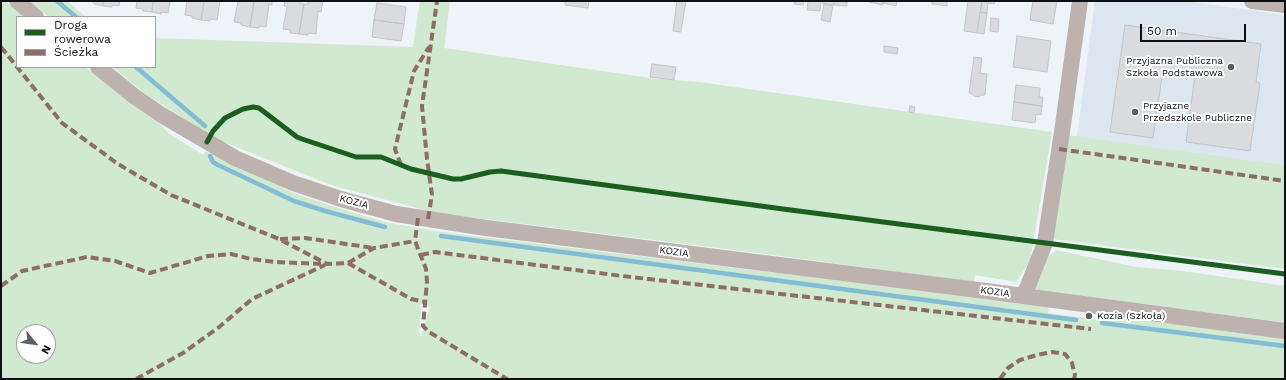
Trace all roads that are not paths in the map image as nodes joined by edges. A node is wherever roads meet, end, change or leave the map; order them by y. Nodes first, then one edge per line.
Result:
1 (17, 1) edge
2 (1080, 1) edge
3 (1252, 1) edge
4 (1285, 6) edge
5 (35, 16) edge
6 (99, 68) edge
7 (1024, 296) junction
8 (1285, 331) edge

1 - 5 street
2 - 7 street
3 - 4 street
6 - 7 street, KOZIA
7 - 8 street, KOZIA

